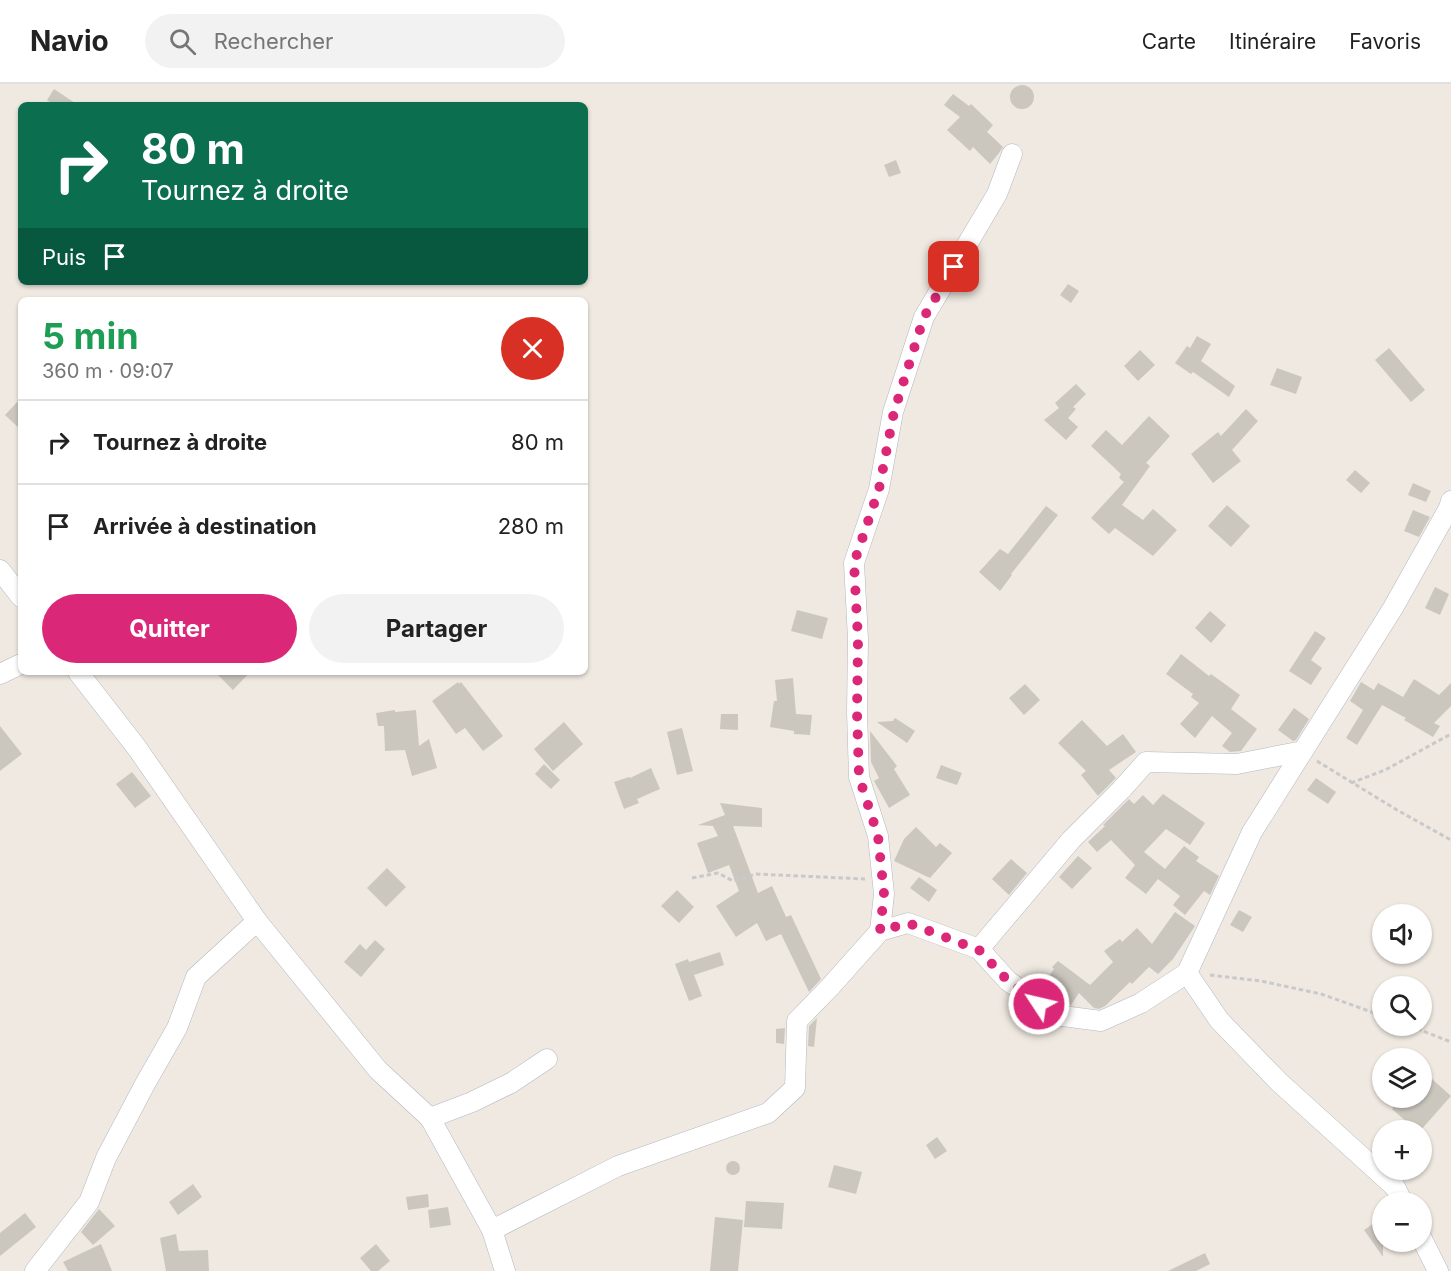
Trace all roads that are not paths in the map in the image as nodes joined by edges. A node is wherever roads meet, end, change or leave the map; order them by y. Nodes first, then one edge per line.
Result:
1 (1012, 154) dead end
2 (1451, 501) edge
3 (0, 570) edge
4 (18, 593) edge
5 (18, 665) edge
6 (0, 674) edge
7 (80, 675) edge
8 (1303, 752) junction
9 (257, 921) junction
10 (880, 931) junction
11 (979, 950) junction
12 (1187, 973) junction
13 (547, 1059) dead end
14 (430, 1118) junction
15 (1398, 1192) edge
16 (492, 1230) junction
17 (1428, 1252) edge
18 (35, 1271) edge
19 (505, 1271) edge
20 (1438, 1271) edge

1 - 10 street
2 - 8 street
3 - 4 street
5 - 6 street
7 - 9 street
8 - 11 street
8 - 12 street
9 - 14 street
9 - 18 street
10 - 11 street
10 - 16 street
11 - 12 street
12 - 15 street
13 - 14 street
14 - 16 street
16 - 19 street
17 - 20 street

